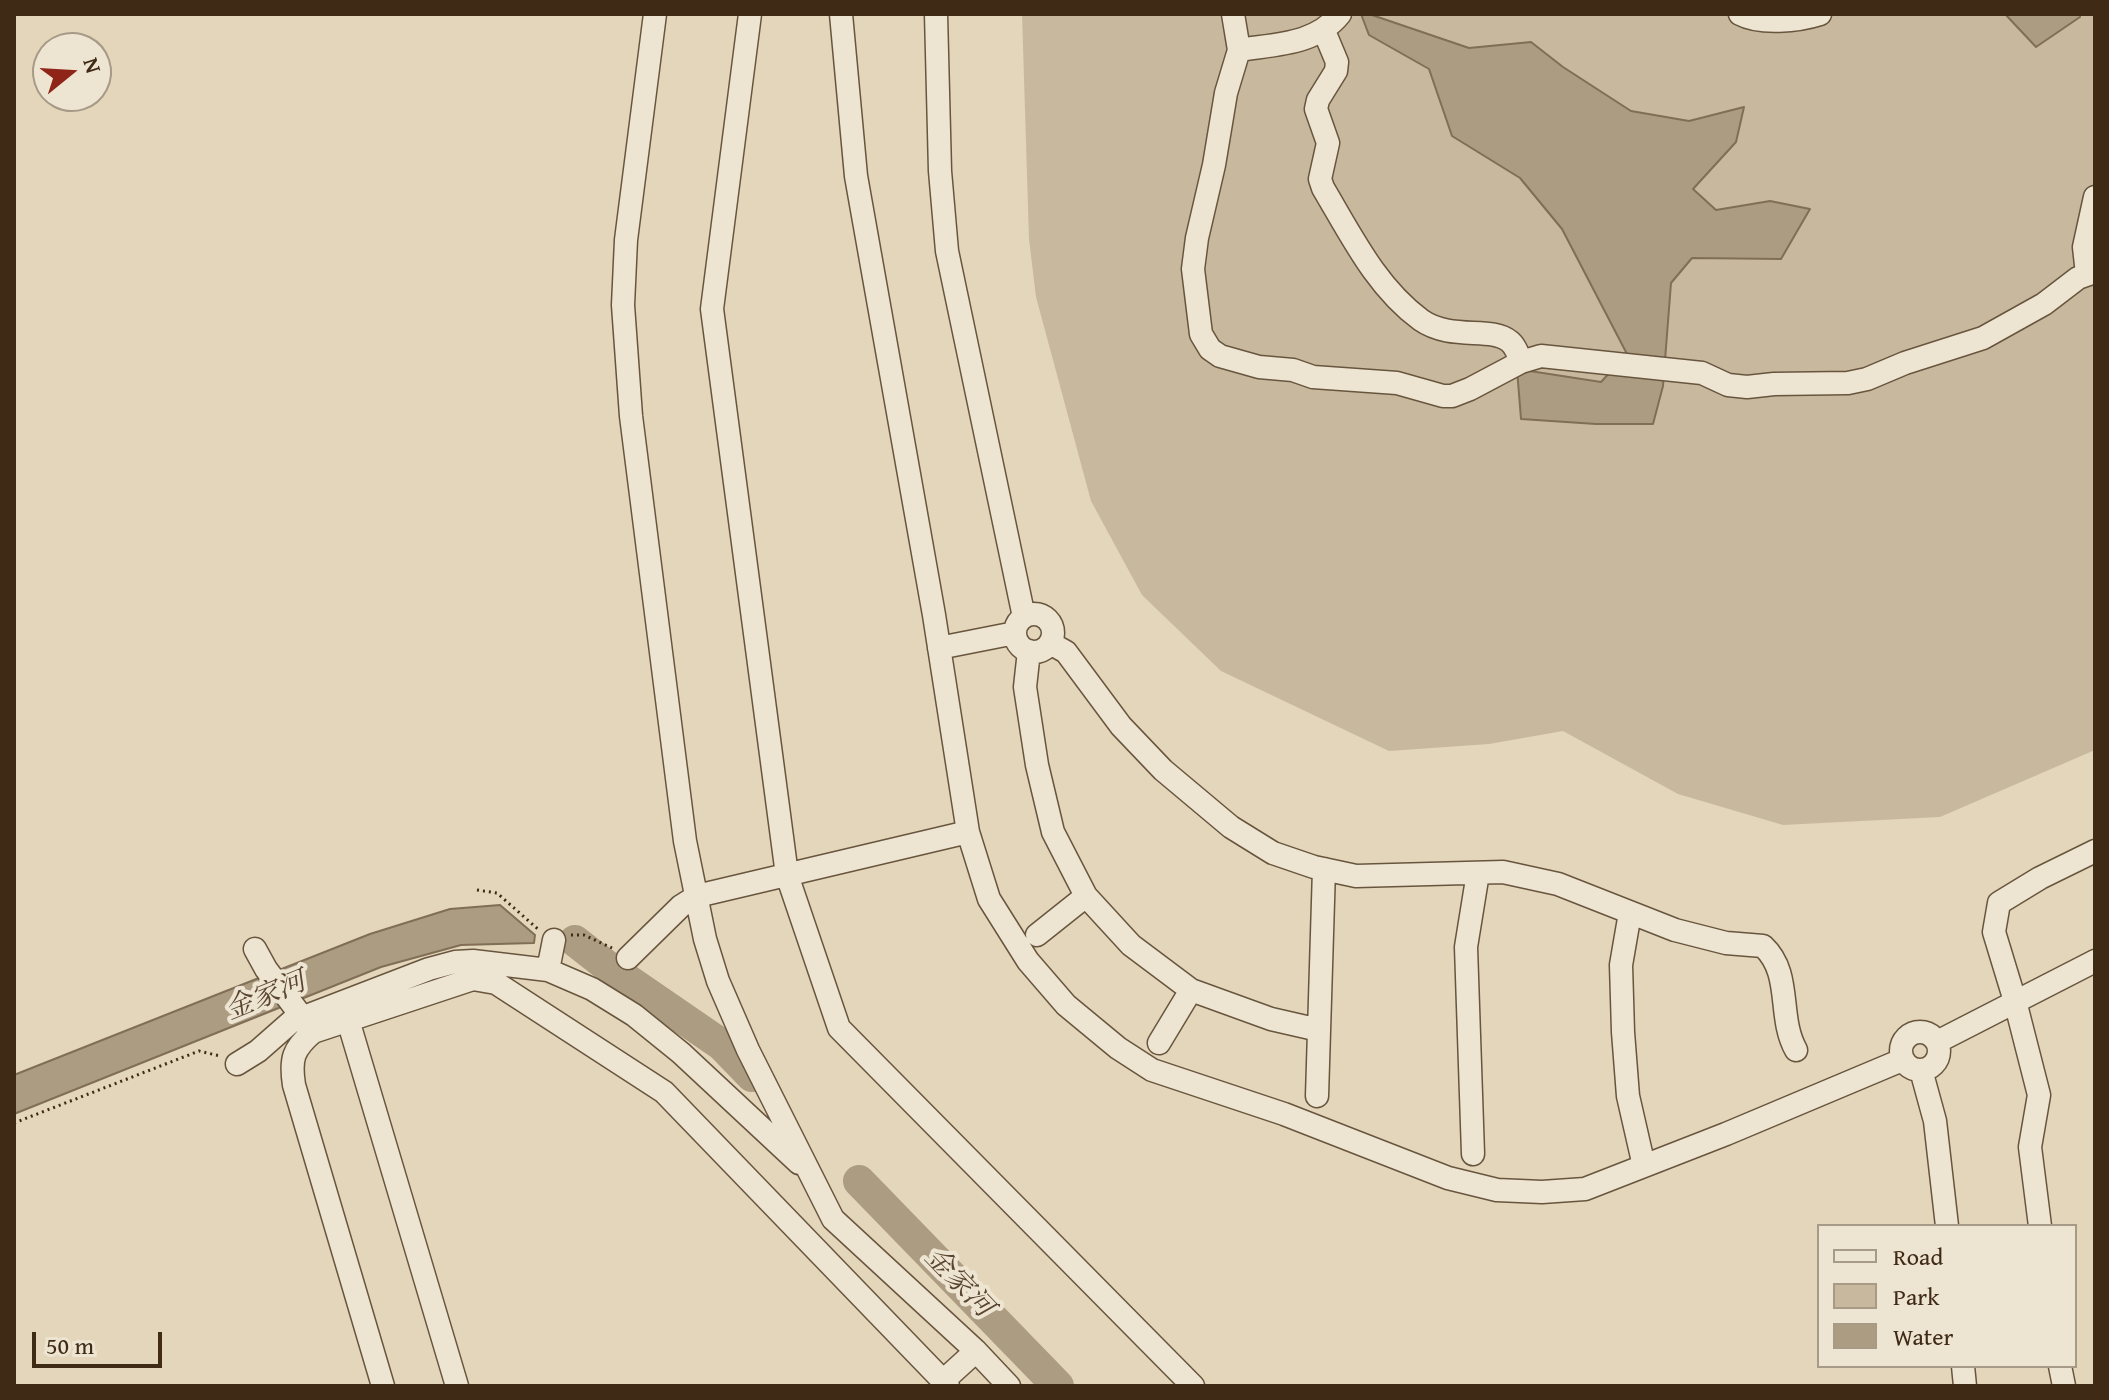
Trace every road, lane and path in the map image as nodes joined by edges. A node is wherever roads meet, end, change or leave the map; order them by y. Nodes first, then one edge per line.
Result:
1 (655, 14) edge
2 (750, 14) edge
3 (841, 14) edge
4 (936, 14) edge
5 (1233, 14) edge
6 (1340, 14) edge
7 (1740, 14) edge
8 (1820, 14) edge
9 (1324, 31) junction
10 (1239, 50) junction
11 (2095, 197) edge
12 (2091, 273) edge
13 (1521, 362) junction
14 (1030, 636) junction
15 (939, 648) junction
16 (968, 832) junction
17 (2095, 851) edge
18 (1324, 869) junction
19 (1478, 873) junction
20 (787, 875) junction
21 (697, 896) junction
22 (1086, 896) junction
23 (1630, 913) junction
24 (1037, 935) dead end
25 (554, 940) dead end
26 (255, 949) dead end
27 (628, 958) dead end
28 (2095, 961) edge
29 (548, 970) junction
30 (1191, 990) junction
31 (2015, 1001) junction
32 (298, 1010) junction
33 (348, 1020) junction
34 (1319, 1030) junction
35 (1937, 1042) junction
36 (1159, 1043) dead end
37 (1796, 1050) dead end
38 (199, 1051) dead end
39 (237, 1064) dead end
40 (1912, 1065) junction
41 (1317, 1096) dead end
42 (14, 1123) edge
43 (1473, 1154) dead end
44 (1644, 1166) junction
45 (809, 1172) junction
46 (833, 1219) junction
47 (1947, 1224) edge
48 (2040, 1224) edge
49 (810, 1243) junction
50 (976, 1351) junction
51 (946, 1384) edge
52 (383, 1386) edge
53 (457, 1386) edge
54 (1009, 1386) edge
55 (1193, 1386) edge

1 - 21 street
2 - 20 street
3 - 15 street
4 - 14 street
5 - 10 street
6 - 9 street
7 - 8 street
9 - 10 street
9 - 13 street
10 - 13 street
11 - 12 street
12 - 13 street
14 - 15 street
14 - 18 street
14 - 22 street
15 - 16 street
16 - 20 street
16 - 44 street
17 - 31 street
18 - 19 street
18 - 34 street
19 - 23 street
19 - 43 street
20 - 21 street
20 - 55 street
21 - 27 street
21 - 45 street
22 - 24 street
22 - 30 street
23 - 37 street
23 - 44 street
25 - 29 street
26 - 32 street
28 - 31 street
29 - 32 street
29 - 45 street
30 - 34 street
30 - 36 street
31 - 35 street
31 - 48 street
32 - 39 street
33 - 49 street
33 - 52 street
33 - 53 street
34 - 41 street
35 - 40 street
35 - 40 street
38 - 42 path
40 - 44 street
40 - 47 street
45 - 46 street
46 - 49 street
46 - 50 street
49 - 51 street
50 - 51 street
50 - 54 street

